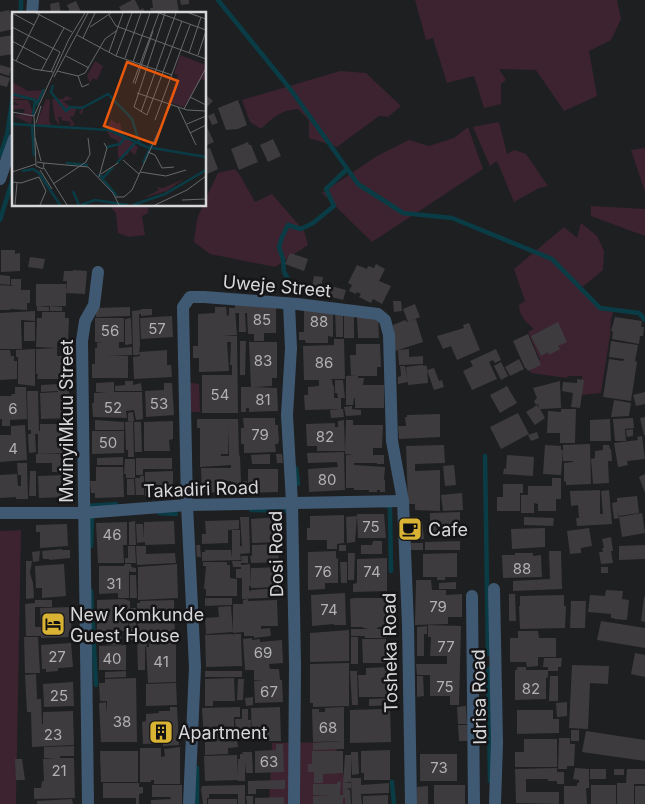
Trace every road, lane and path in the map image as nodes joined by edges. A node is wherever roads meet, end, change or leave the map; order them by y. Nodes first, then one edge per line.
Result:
1 (12, 145) edge
2 (0, 179) edge
3 (98, 272) dead end
4 (289, 304) junction
5 (403, 501) junction
6 (292, 503) junction
7 (187, 505) junction
8 (0, 513) edge
9 (83, 513) junction
10 (494, 589) dead end
11 (472, 596) dead end
12 (474, 662) junction
13 (496, 663) junction
14 (88, 804) edge
15 (189, 804) edge
16 (294, 804) edge
17 (410, 804) edge
18 (474, 804) edge
19 (495, 804) edge

1 - 2 street
3 - 9 street, MwinyiMkuu Street
4 - 5 street, Uweje Street
4 - 6 street, Dosi Road
4 - 7 street, Uweje Street
5 - 6 street, Takadiri Road
5 - 17 street, Tosheka Road
6 - 7 street, Takadiri Road
6 - 16 street, Dosi Road
7 - 9 street, Takadiri Road
7 - 15 street
8 - 9 street, Takadiri Road
9 - 14 street, MwinyiMkuu Street
10 - 13 street, Idrisa Road
11 - 12 street
12 - 13 street
12 - 18 street
13 - 19 street, Idrisa Road

